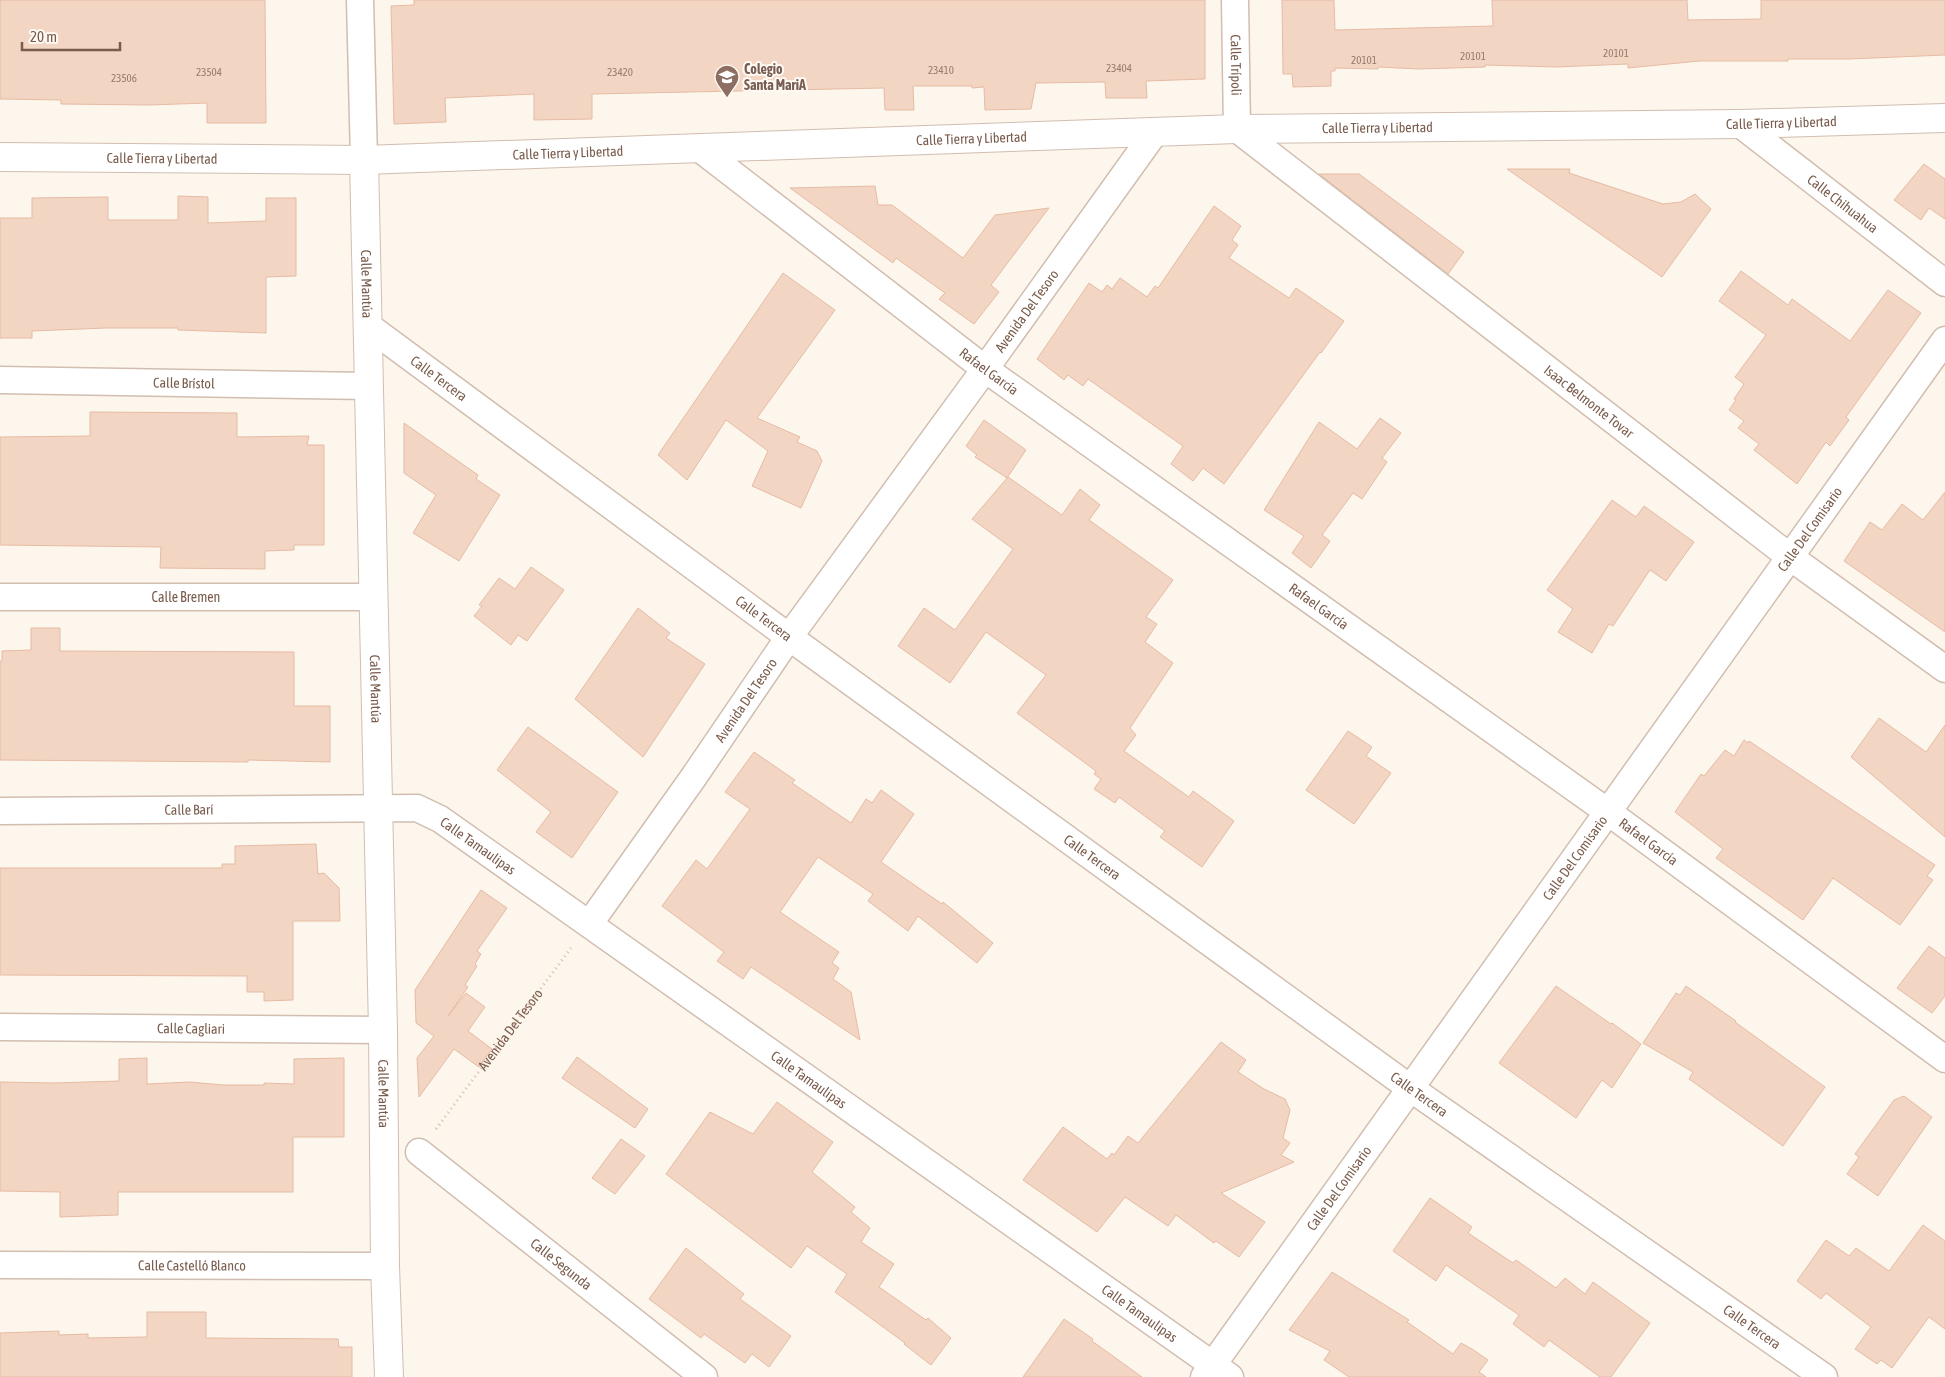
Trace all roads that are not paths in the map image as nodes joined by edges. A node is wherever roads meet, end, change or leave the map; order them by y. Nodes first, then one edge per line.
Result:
1 (360, 0) edge
2 (1235, 0) edge
3 (1945, 118) edge
4 (1740, 124) junction
5 (1237, 129) junction
6 (1155, 132) junction
7 (699, 148) junction
8 (0, 157) edge
9 (364, 160) junction
10 (1945, 282) edge
11 (368, 326) junction
12 (1945, 340) edge
13 (985, 369) junction
14 (0, 380) edge
15 (368, 386) junction
16 (1790, 557) junction
17 (0, 597) edge
18 (373, 597) junction
19 (789, 637) junction
20 (1945, 668) edge
21 (377, 808) junction
22 (0, 811) edge
23 (1608, 812) junction
24 (590, 923) junction
25 (0, 1027) edge
26 (382, 1030) junction
27 (1945, 1059) edge
28 (1410, 1088) junction
29 (419, 1152) road end
30 (0, 1265) edge
31 (385, 1266) junction
32 (1216, 1373) edge
33 (390, 1377) edge
34 (704, 1377) edge
35 (1824, 1377) edge

1 - 9 street, Calle Mantúa
2 - 5 street, Calle Trípoli
3 - 4 street, Calle Tierra y Libertad
4 - 5 street, Calle Tierra y Libertad
4 - 10 street, Calle Chihuahua
5 - 6 street, Calle Tierra y Libertad
5 - 16 street, Isaac Belmonte Tovar
6 - 7 street, Calle Tierra y Libertad
6 - 13 street, Avenida Del Tesoro
7 - 9 street, Calle Tierra y Libertad
7 - 13 street, Rafael García
8 - 9 street, Calle Tierra y Libertad
9 - 11 street, Calle Mantúa
11 - 15 street, Calle Mantúa
11 - 19 street, Calle Tercera
12 - 16 street, Calle Del Comisario
13 - 19 street, Avenida Del Tesoro
13 - 23 street, Rafael García
14 - 15 street, Calle Brístol
15 - 18 street, Calle Mantúa
16 - 20 street, Isaac Belmonte Tovar
16 - 23 street, Calle Del Comisario
17 - 18 street, Calle Bremen
18 - 21 street, Calle Mantúa
19 - 24 street, Avenida Del Tesoro
19 - 28 street, Calle Tercera
21 - 22 street, Calle Barí
21 - 24 street, Calle Tamaulipas
21 - 26 street, Calle Mantúa
23 - 27 street, Rafael García
23 - 28 street, Calle Del Comisario
24 - 32 street, Calle Tamaulipas
25 - 26 street, Calle Cagliari
26 - 31 street, Calle Mantúa
28 - 32 street, Calle Del Comisario
28 - 35 street, Calle Tercera
29 - 34 street, Calle Segunda
30 - 31 street, Calle Castelló Blanco
31 - 33 street, Calle Mantúa

